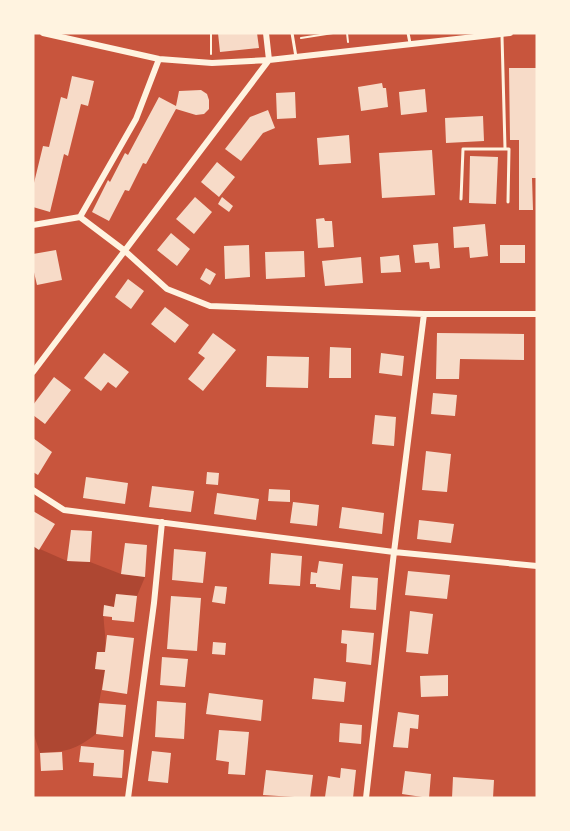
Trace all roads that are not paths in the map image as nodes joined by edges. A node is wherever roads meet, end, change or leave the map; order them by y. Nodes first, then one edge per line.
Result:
1 (43, 33) edge
2 (266, 33) edge
3 (292, 33) edge
4 (408, 33) edge
5 (510, 33) edge
6 (502, 34) edge
7 (410, 43) junction
8 (296, 57) junction
9 (159, 59) junction
10 (270, 60) junction
11 (505, 148) junction
12 (461, 199) dead end
13 (508, 202) dead end
14 (80, 217) junction
15 (33, 225) edge
16 (125, 251) junction
17 (424, 314) junction
18 (537, 314) edge
19 (33, 372) edge
20 (33, 490) edge
21 (162, 522) junction
22 (394, 552) junction
23 (537, 566) edge
24 (128, 798) edge
25 (366, 798) edge

1 - 9 street
2 - 10 street
3 - 8 lane
4 - 7 lane
5 - 6 street
6 - 7 street
6 - 11 lane
7 - 8 street
8 - 10 street
9 - 10 street
9 - 14 street
10 - 16 street
11 - 12 lane
11 - 13 lane
14 - 15 street
14 - 16 street
16 - 17 street
16 - 19 street
17 - 18 street
17 - 22 street
20 - 21 street
21 - 22 street
21 - 24 street
22 - 23 street
22 - 25 street

